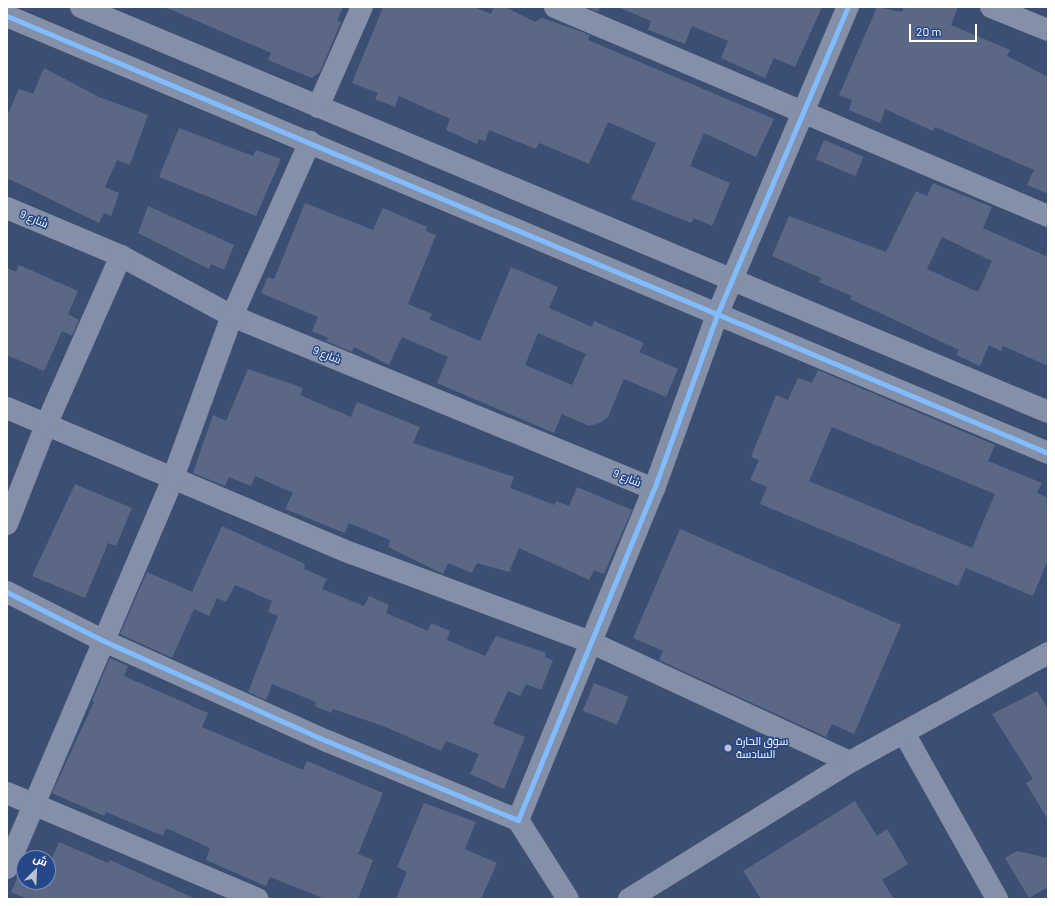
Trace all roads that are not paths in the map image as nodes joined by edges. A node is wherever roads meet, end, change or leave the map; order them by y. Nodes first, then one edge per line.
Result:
1 (81, 7) edge
2 (362, 7) edge
3 (555, 7) edge
4 (848, 7) edge
5 (1002, 9) edge
6 (7, 16) edge
7 (1048, 30) edge
8 (318, 107) junction
9 (802, 110) junction
10 (310, 142) junction
11 (7, 208) edge
12 (1048, 216) edge
13 (121, 256) junction
14 (733, 281) junction
15 (717, 315) junction
16 (232, 316) junction
17 (7, 408) edge
18 (1048, 412) edge
19 (46, 425) junction
20 (1048, 453) edge
21 (173, 478) junction
22 (654, 489) junction
23 (7, 524) edge
24 (7, 592) edge
25 (104, 642) junction
26 (590, 642) junction
27 (1048, 653) edge
28 (904, 733) junction
29 (850, 762) junction
30 (7, 793) edge
31 (36, 805) junction
32 (518, 820) junction
33 (7, 868) edge
34 (258, 899) edge
35 (568, 899) edge
36 (629, 899) edge
37 (998, 899) edge

1 - 8 street
2 - 8 street
3 - 9 street
4 - 9 street
5 - 7 street
6 - 10 street
8 - 14 street
9 - 12 street
9 - 14 street
10 - 15 street
10 - 16 street
11 - 13 street, شارع 9
13 - 16 street, شارع 9
13 - 19 street
14 - 15 street
14 - 18 street
15 - 20 street
15 - 22 street
16 - 21 street
16 - 22 street, شارع 9
17 - 19 street
19 - 21 street
19 - 23 street
21 - 25 street
21 - 26 street
22 - 26 street
24 - 25 street
25 - 31 street
25 - 32 street
26 - 29 street
26 - 32 street
27 - 28 street
28 - 29 street
28 - 37 street
29 - 36 street
30 - 31 street
31 - 33 street
31 - 34 street
32 - 35 street

